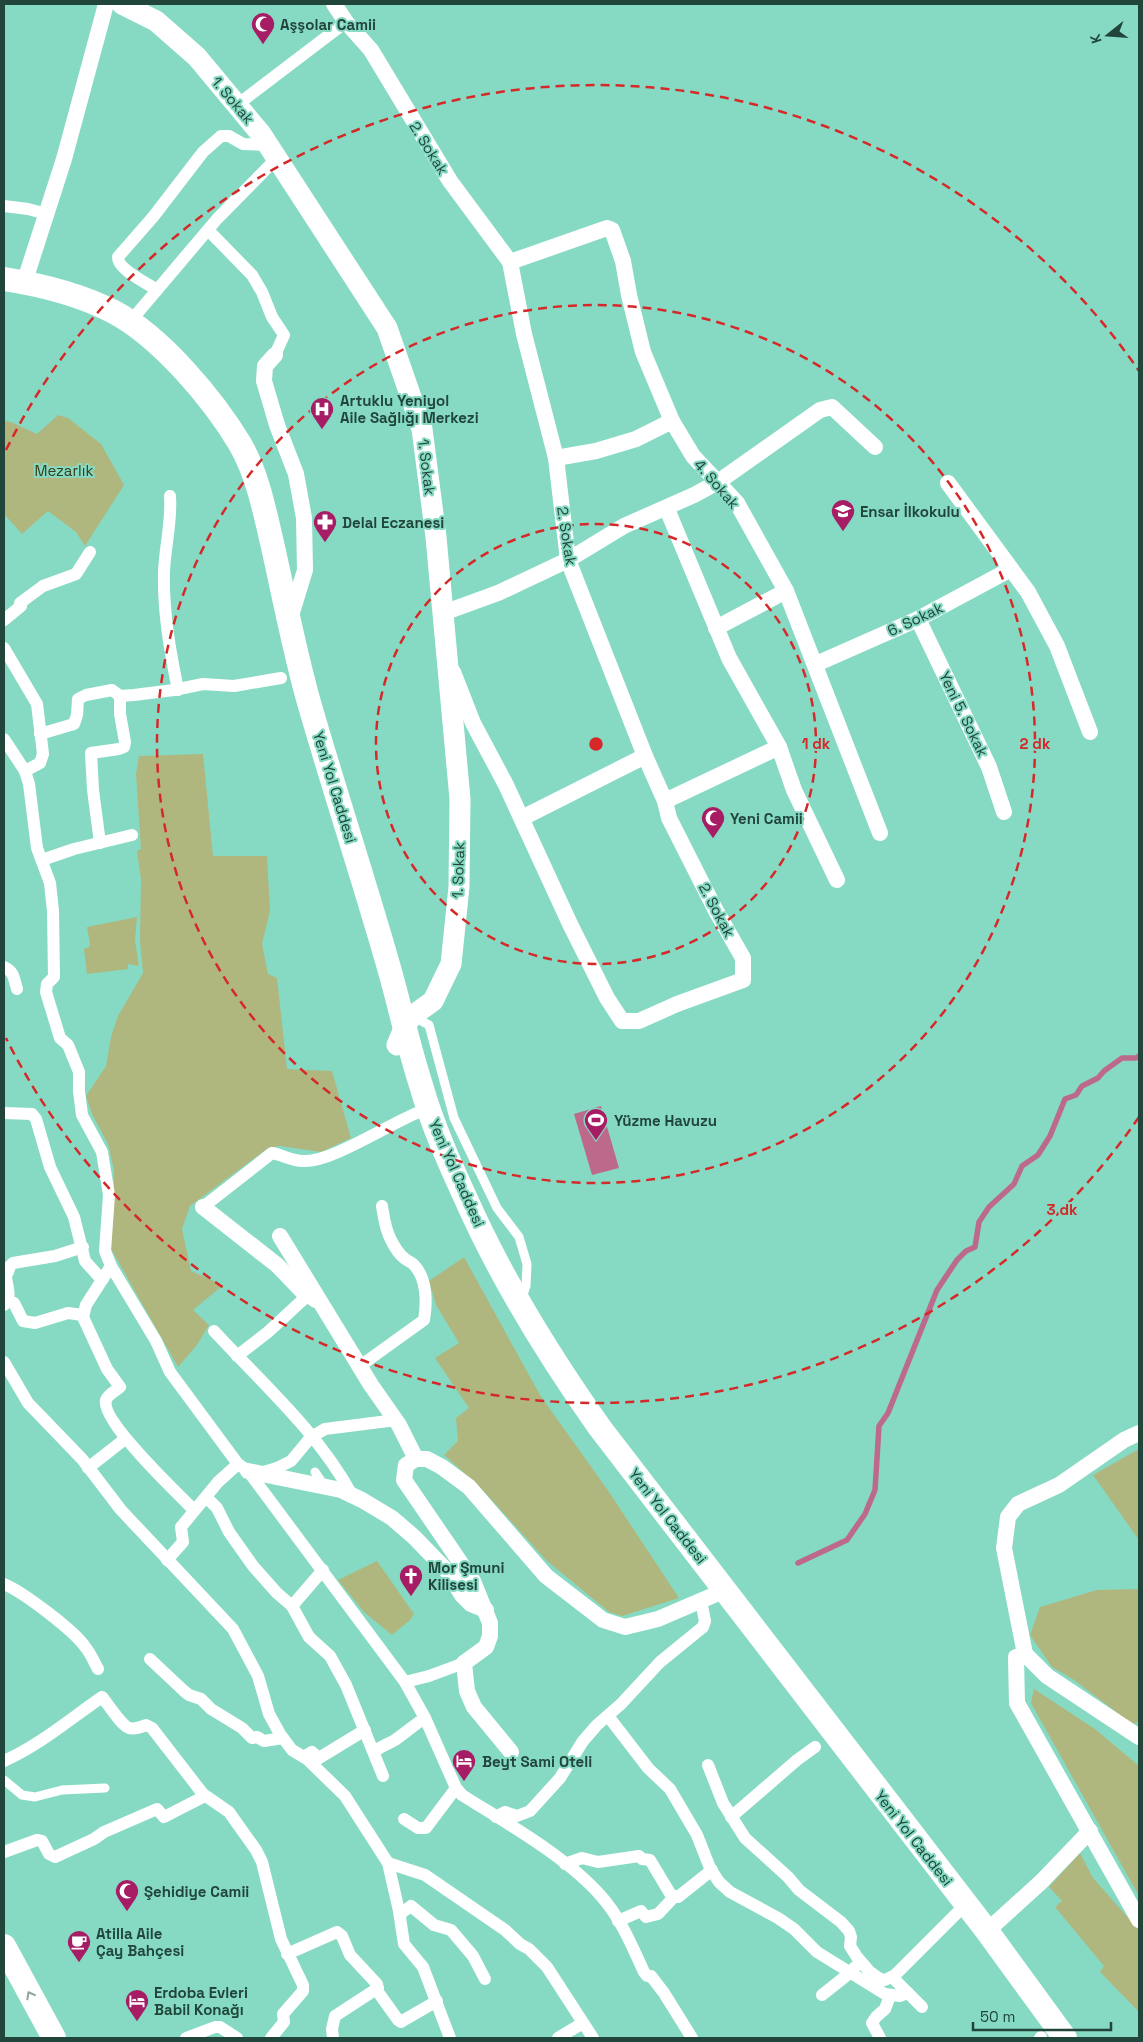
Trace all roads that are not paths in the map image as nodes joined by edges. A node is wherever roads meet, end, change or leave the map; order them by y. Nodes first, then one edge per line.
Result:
1 (106, 4) edge
2 (122, 4) edge
3 (334, 4) edge
4 (346, 22) junction
5 (237, 105) junction
6 (272, 152) junction
7 (4, 206) edge
8 (46, 214) junction
9 (208, 230) junction
10 (510, 262) junction
11 (27, 274) dead end
12 (4, 279) edge
13 (4, 290) edge
14 (157, 290) junction
15 (135, 316) dead end
16 (275, 355) joint
17 (672, 421) junction
18 (875, 448) dead end
19 (556, 458) junction
20 (718, 482) junction
21 (948, 483) dead end
22 (170, 496) dead end
23 (667, 509) junction
24 (90, 552) dead end
25 (568, 560) junction
26 (1011, 569) junction
27 (786, 591) junction
28 (443, 613) junction
29 (918, 619) junction
30 (4, 620) edge
31 (289, 624) junction
32 (716, 628) junction
33 (4, 648) edge
34 (447, 659) junction
35 (816, 664) junction
36 (281, 678) dead end
37 (178, 690) junction
38 (120, 696) junction
39 (1090, 732) dead end
40 (40, 734) junction
41 (4, 739) edge
42 (778, 747) junction
43 (645, 756) junction
44 (25, 772) junction
45 (665, 801) junction
46 (1004, 812) dead end
47 (522, 818) junction
48 (880, 832) dead end
49 (132, 835) dead end
50 (100, 843) junction
51 (42, 860) junction
52 (837, 880) dead end
53 (4, 967) edge
54 (17, 989) dead end
55 (405, 1029) junction
56 (4, 1113) edge
57 (417, 1113) junction
58 (382, 1206) dead end
59 (203, 1207) joint
60 (280, 1236) dead end
61 (83, 1246) junction
62 (111, 1266) junction
63 (102, 1280) junction
64 (315, 1299) junction
65 (6, 1303) edge
66 (83, 1315) junction
67 (214, 1332) dead end
68 (237, 1356) junction
69 (4, 1362) edge
70 (360, 1366) junction
71 (396, 1420) junction
72 (1139, 1434) edge
73 (311, 1437) junction
74 (125, 1439) junction
75 (416, 1458) junction
76 (88, 1468) junction
77 (248, 1470) junction
78 (316, 1472) dead end
79 (325, 1487) junction
80 (352, 1495) junction
81 (207, 1498) junction
82 (194, 1510) junction
83 (166, 1560) junction
84 (323, 1570) junction
85 (4, 1584) edge
86 (707, 1598) junction
87 (292, 1606) junction
88 (486, 1610) junction
89 (1024, 1654) junction
90 (150, 1660) dead end
91 (464, 1663) junction
92 (98, 1668) dead end
93 (405, 1682) junction
94 (608, 1716) junction
95 (425, 1718) junction
96 (365, 1730) junction
97 (1139, 1737) edge
98 (283, 1738) junction
99 (815, 1747) dead end
100 (374, 1752) junction
101 (511, 1752) dead end
102 (305, 1758) junction
103 (4, 1761) edge
104 (708, 1765) dead end
105 (383, 1776) dead end
106 (4, 1780) edge
107 (105, 1788) dead end
108 (456, 1788) junction
109 (205, 1796) junction
110 (496, 1817) junction
111 (731, 1817) junction
112 (404, 1819) dead end
113 (1090, 1831) junction
114 (4, 1852) edge
115 (388, 1863) junction
116 (565, 1864) junction
117 (712, 1870) junction
118 (675, 1896) junction
119 (957, 1913) junction
120 (400, 1914) junction
121 (618, 1920) junction
122 (1139, 1920) edge
123 (987, 1931) junction
124 (4, 1946) edge
125 (287, 1954) junction
126 (857, 1957) junction
127 (852, 1972) junction
128 (892, 1977) junction
129 (486, 1979) dead end
130 (378, 1988) junction
131 (908, 1993) junction
132 (822, 1995) dead end
133 (890, 1996) junction
134 (437, 2001) junction
135 (922, 2007) dead end
136 (583, 2023) junction
137 (54, 2038) edge
138 (186, 2038) edge
139 (238, 2038) edge
140 (271, 2038) edge
141 (333, 2038) edge
142 (450, 2038) edge
143 (558, 2038) edge
144 (593, 2038) edge
145 (692, 2038) edge
146 (880, 2038) edge
147 (1044, 2038) edge
148 (1065, 2038) edge

1 - 8 street
2 - 5 street, 1. Sokak
3 - 4 street, 2. Sokak
4 - 5 street
4 - 10 street, 2. Sokak
5 - 6 street, 1. Sokak
6 - 9 street
6 - 14 street
6 - 28 street, 1. Sokak
7 - 8 street
8 - 11 street
9 - 14 street
9 - 16 street
10 - 17 street, 4. Sokak
10 - 19 street, 2. Sokak
12 - 31 main road, Yeni Yol Caddesi
13 - 55 main road, Yeni Yol Caddesi
14 - 15 street
16 - 31 street
17 - 19 street
17 - 20 street, 4. Sokak
18 - 20 street
19 - 25 street, 2. Sokak
20 - 23 street
20 - 27 street, 4. Sokak
21 - 26 street
22 - 37 street
23 - 25 street
23 - 32 street
24 - 30 street
25 - 28 street
25 - 43 street, 2. Sokak
26 - 29 street, 6. Sokak
26 - 39 street
27 - 32 street
27 - 35 street, 4. Sokak
28 - 34 street, 1. Sokak
29 - 35 street, 6. Sokak
29 - 46 street, Yeni 5. Sokak
31 - 55 main road, Yeni Yol Caddesi
32 - 42 street
33 - 40 street
34 - 47 street
34 - 55 street, 1. Sokak
35 - 48 street, 4. Sokak
36 - 37 street
37 - 38 street
38 - 40 street
38 - 50 street
40 - 44 street
41 - 44 street
42 - 45 street
42 - 52 street
43 - 45 street, 2. Sokak
43 - 47 street
44 - 51 street
45 - 47 street, 2. Sokak
49 - 50 street
50 - 51 street
51 - 62 street
53 - 54 street
55 - 57 main road, Yeni Yol Caddesi
55 - 123 main road, Yeni Yol Caddesi
56 - 61 street
57 - 59 street
57 - 86 main road, Yeni Yol Caddesi
58 - 70 street
59 - 64 street
60 - 64 street
61 - 63 street
61 - 65 street
62 - 63 street
62 - 77 street
63 - 66 street
64 - 68 street
64 - 70 street
65 - 66 street
66 - 74 street
67 - 68 street
68 - 73 street
69 - 76 street
70 - 71 street
71 - 73 street
71 - 75 street
72 - 89 street
73 - 77 street
73 - 80 street
74 - 76 street
74 - 82 street
75 - 86 street
75 - 88 street
76 - 83 street
77 - 79 street
77 - 81 street
77 - 84 street
78 - 79 lane
79 - 80 street
80 - 88 street
81 - 82 street
81 - 87 street
82 - 83 street
83 - 98 street
84 - 87 street
84 - 93 street
85 - 92 street
86 - 94 street
86 - 119 main road, Yeni Yol Caddesi
87 - 96 street
88 - 91 street
89 - 97 street
89 - 113 street
90 - 98 street
91 - 93 street
91 - 101 street
93 - 95 street
94 - 110 street
94 - 117 street
95 - 100 street
95 - 108 street
96 - 100 street
96 - 102 street
98 - 102 street
99 - 111 street
100 - 105 street
102 - 115 street
103 - 109 street
104 - 111 street
106 - 107 lane
108 - 110 street
108 - 112 street
109 - 114 street
109 - 125 street
110 - 116 street
111 - 126 street
113 - 122 street
113 - 123 street
115 - 120 street
115 - 136 street
116 - 118 street
116 - 121 street
117 - 118 street
117 - 127 street
118 - 121 street
119 - 128 street
119 - 147 main road, Yeni Yol Caddesi
120 - 129 street
120 - 134 street
121 - 145 street
123 - 148 main road, Yeni Yol Caddesi
137 -> 124 main road
125 - 130 street
125 - 140 street
126 - 127 street
126 - 128 street
127 - 132 street
127 - 133 street
128 - 131 street
130 - 134 street
130 - 141 street
131 - 133 street
131 - 135 street
133 - 146 street
134 - 142 street
136 - 143 street
136 - 144 street
138 - 139 street

